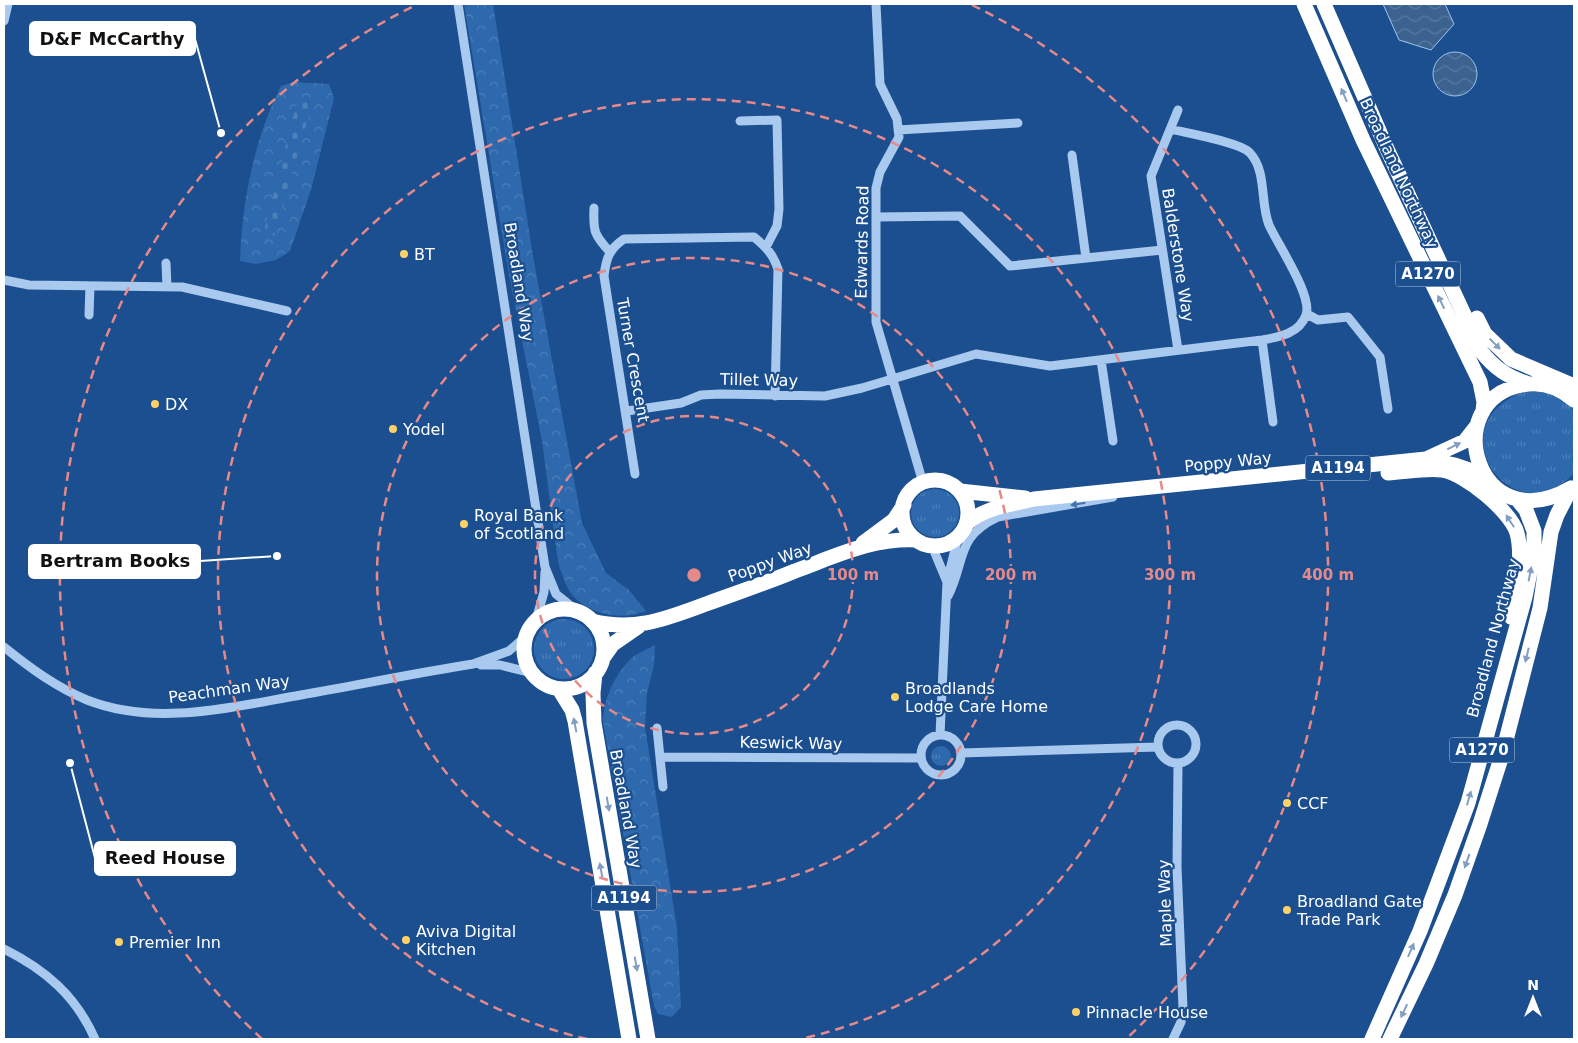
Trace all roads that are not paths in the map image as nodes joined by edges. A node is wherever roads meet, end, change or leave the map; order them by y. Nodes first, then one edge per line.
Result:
1 (8, 4) edge
2 (458, 4) edge
3 (876, 4) edge
4 (1304, 4) edge
5 (1324, 4) edge
6 (4, 21) edge
7 (1178, 110) dead end
8 (740, 121) dead end
9 (1018, 123) dead end
10 (1170, 129) junction
11 (898, 130) junction
12 (1387, 149) junction
13 (1072, 155) dead end
14 (594, 208) dead end
15 (876, 216) junction
16 (766, 246) junction
17 (1162, 250) junction
18 (610, 252) junction
19 (1086, 258) junction
20 (166, 263) dead end
21 (4, 280) edge
22 (90, 286) junction
23 (168, 286) junction
24 (287, 311) dead end
25 (1307, 314) junction
26 (89, 315) dead end
27 (1262, 340) junction
28 (1178, 350) junction
29 (1101, 360) junction
30 (891, 378) junction
31 (1529, 384) junction
32 (1574, 386) edge
33 (775, 396) junction
34 (1574, 400) edge
35 (1388, 410) dead end
36 (627, 411) junction
37 (1483, 411) junction
38 (1273, 422) dead end
39 (1477, 426) junction
40 (1113, 441) dead end
41 (1426, 459) junction
42 (636, 474) dead end
43 (1484, 475) junction
44 (1250, 477) junction
45 (923, 483) junction
46 (1160, 486) junction
47 (1573, 487) edge
48 (960, 492) junction
49 (1034, 499) junction
50 (1517, 499) junction
51 (904, 504) junction
52 (1574, 505) edge
53 (967, 522) junction
54 (958, 537) junction
55 (916, 540) junction
56 (932, 546) junction
57 (855, 548) junction
58 (545, 567) junction
59 (947, 582) junction
60 (948, 596) junction
61 (1540, 608) junction
62 (577, 611) junction
63 (536, 620) junction
64 (592, 621) junction
65 (639, 626) junction
66 (526, 636) junction
67 (4, 647) edge
68 (603, 658) junction
69 (473, 664) junction
70 (532, 673) junction
71 (596, 673) junction
72 (559, 688) junction
73 (1499, 689) junction
74 (657, 728) dead end
75 (940, 735) junction
76 (1157, 747) junction
77 (961, 753) junction
78 (661, 758) junction
79 (921, 758) junction
80 (1178, 764) junction
81 (664, 787) dead end
82 (4, 950) edge
83 (1391, 995) junction
84 (96, 1039) edge
85 (629, 1039) edge
86 (648, 1039) edge
87 (1173, 1039) edge
88 (1365, 1039) edge
89 (1372, 1039) edge
90 (1390, 1039) edge

1 - 6 street
2 - 58 street, Broadland Way
3 - 11 street
37 -> 4 highway, Broadland Northway / A1270
5 - 12 highway, Broadland Northway / A1270
7 - 10 street, Balderstone Way
8 - 16 street
9 - 11 street
10 - 17 street, Balderstone Way
10 - 25 street
11 - 15 street, Edwards Road
12 - 31 highway, Broadland Northway / A1270
12 -> 32 highway
13 - 19 street
14 - 18 street
15 - 19 street
15 - 30 street, Edwards Road
16 - 18 street
16 - 33 street
17 - 19 street
17 - 28 street, Balderstone Way
18 - 36 street, Turner Crescent
20 - 23 street
21 - 22 street
22 - 23 street
22 - 26 street
23 - 24 street
25 - 27 street, Tillet Way
25 - 35 street
27 - 28 street, Tillet Way
27 - 38 street
28 - 29 street, Tillet Way
29 - 30 street, Tillet Way
29 - 40 street
30 - 33 street, Tillet Way
30 - 45 street, Edwards Road
31 - 34 highway
31 - 37 highway
33 - 36 street, Tillet Way
36 - 42 street, Turner Crescent
37 - 39 highway
41 -> 39 highway, Poppy Way / A1194
39 - 43 highway
41 - 43 highway, Poppy Way / A1194
41 - 44 highway, Poppy Way / A1194
43 - 50 highway
44 - 46 highway, Poppy Way / A1194
73 -> 44 highway
45 - 48 highway
45 - 51 highway
46 - 49 highway, Poppy Way / A1194
46 -> 60 street
47 - 50 highway
47 - 61 highway, Broadland Northway / A1270
48 - 49 highway, Poppy Way / A1194
48 - 53 highway
49 - 53 highway, Poppy Way / A1194
73 -> 50 highway, Broadland Northway / A1270
51 - 55 highway
51 - 57 highway, Poppy Way
52 - 61 highway
53 - 54 highway
54 - 56 highway
54 - 59 street
55 - 56 highway
55 - 57 highway, Poppy Way
56 - 59 street
57 - 65 highway, Poppy Way
58 - 62 street, Broadland Way
58 - 63 street, Broadland Way
59 - 60 street
60 - 75 street
61 -> 90 highway, Broadland Northway / A1270
62 - 63 highway
62 - 64 highway
63 - 66 highway
64 - 65 highway, Poppy Way
64 - 68 highway
65 - 68 highway, Poppy Way
66 - 69 street, Peachman Way
66 - 70 highway
67 - 69 street, Peachman Way
68 - 71 highway
69 - 70 street, Peachman Way
70 - 72 highway
71 - 72 highway
71 -> 86 highway, Broadland Way / A1194
85 -> 72 highway, A1194
83 -> 73 highway, Broadland Northway / A1270
74 - 78 street
75 - 77 street
75 - 79 street
76 - 77 street
76 - 80 street
76 - 80 street
77 - 79 street
78 - 79 street, Keswick Way
78 - 81 street
80 - 87 street, Maple Way
82 - 84 street
83 - 88 highway
83 - 89 highway, Broadland Northway / A1270

